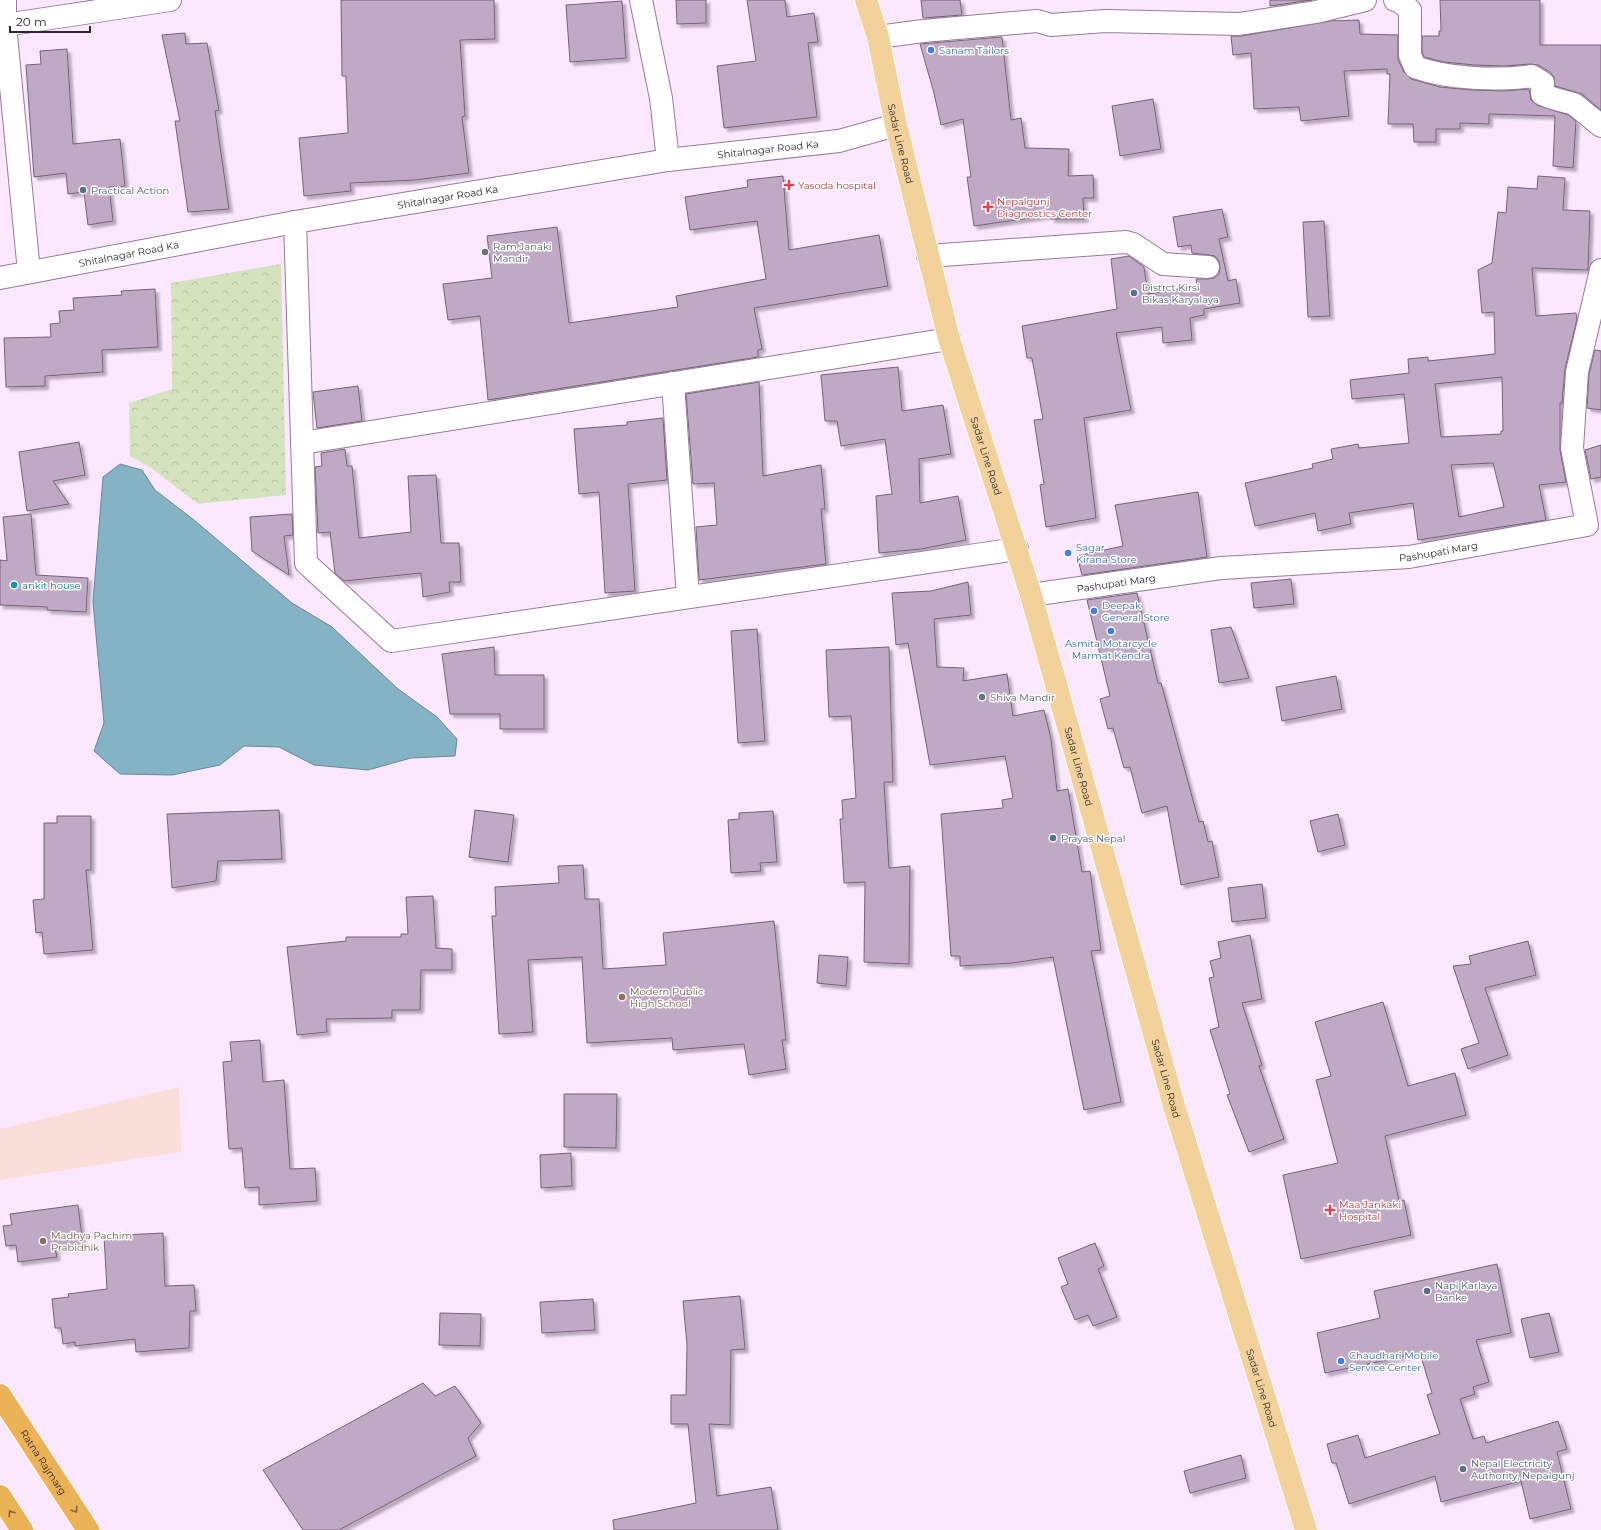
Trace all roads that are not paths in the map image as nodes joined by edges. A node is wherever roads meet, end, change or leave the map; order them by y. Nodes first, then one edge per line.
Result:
1 (5, 0) edge
2 (170, 0) edge
3 (641, 0) edge
4 (866, 0) edge
5 (1365, 0) edge
6 (1395, 0) edge
7 (5, 25) junction
8 (878, 37) junction
9 (896, 125) junction
10 (1601, 126) edge
11 (668, 160) junction
12 (296, 222) junction
13 (928, 256) junction
14 (1208, 267) dead end
15 (1601, 270) edge
16 (29, 272) junction
17 (0, 278) edge
18 (949, 339) junction
19 (673, 383) junction
20 (302, 443) junction
21 (1017, 549) junction
22 (1031, 595) junction
23 (688, 597) junction
24 (0, 1395) edge
25 (0, 1496) edge
26 (22, 1530) edge
27 (88, 1530) edge
28 (1306, 1530) edge

1 - 7 street
2 - 7 street
3 - 11 street
4 - 8 main road, Sadar Line Road
5 - 8 street
6 - 10 street
7 - 16 street
8 - 9 main road, Sadar Line Road
9 - 11 street, Shitalnagar Road Ka
9 - 13 main road, Sadar Line Road
11 - 12 street, Shitalnagar Road Ka
12 - 16 street, Shitalnagar Road Ka
12 - 20 street
13 - 14 street
13 - 18 main road, Sadar Line Road
15 - 22 street, Pashupati Marg
16 - 17 street, Shitalnagar Road Ka
18 - 19 street
18 - 21 main road, Sadar Line Road
19 - 20 street
19 - 23 street
20 - 23 street
21 - 22 main road, Sadar Line Road
21 - 23 street
22 - 28 main road, Sadar Line Road
24 -> 27 highway, Ratna Rajmarg
26 -> 25 highway

